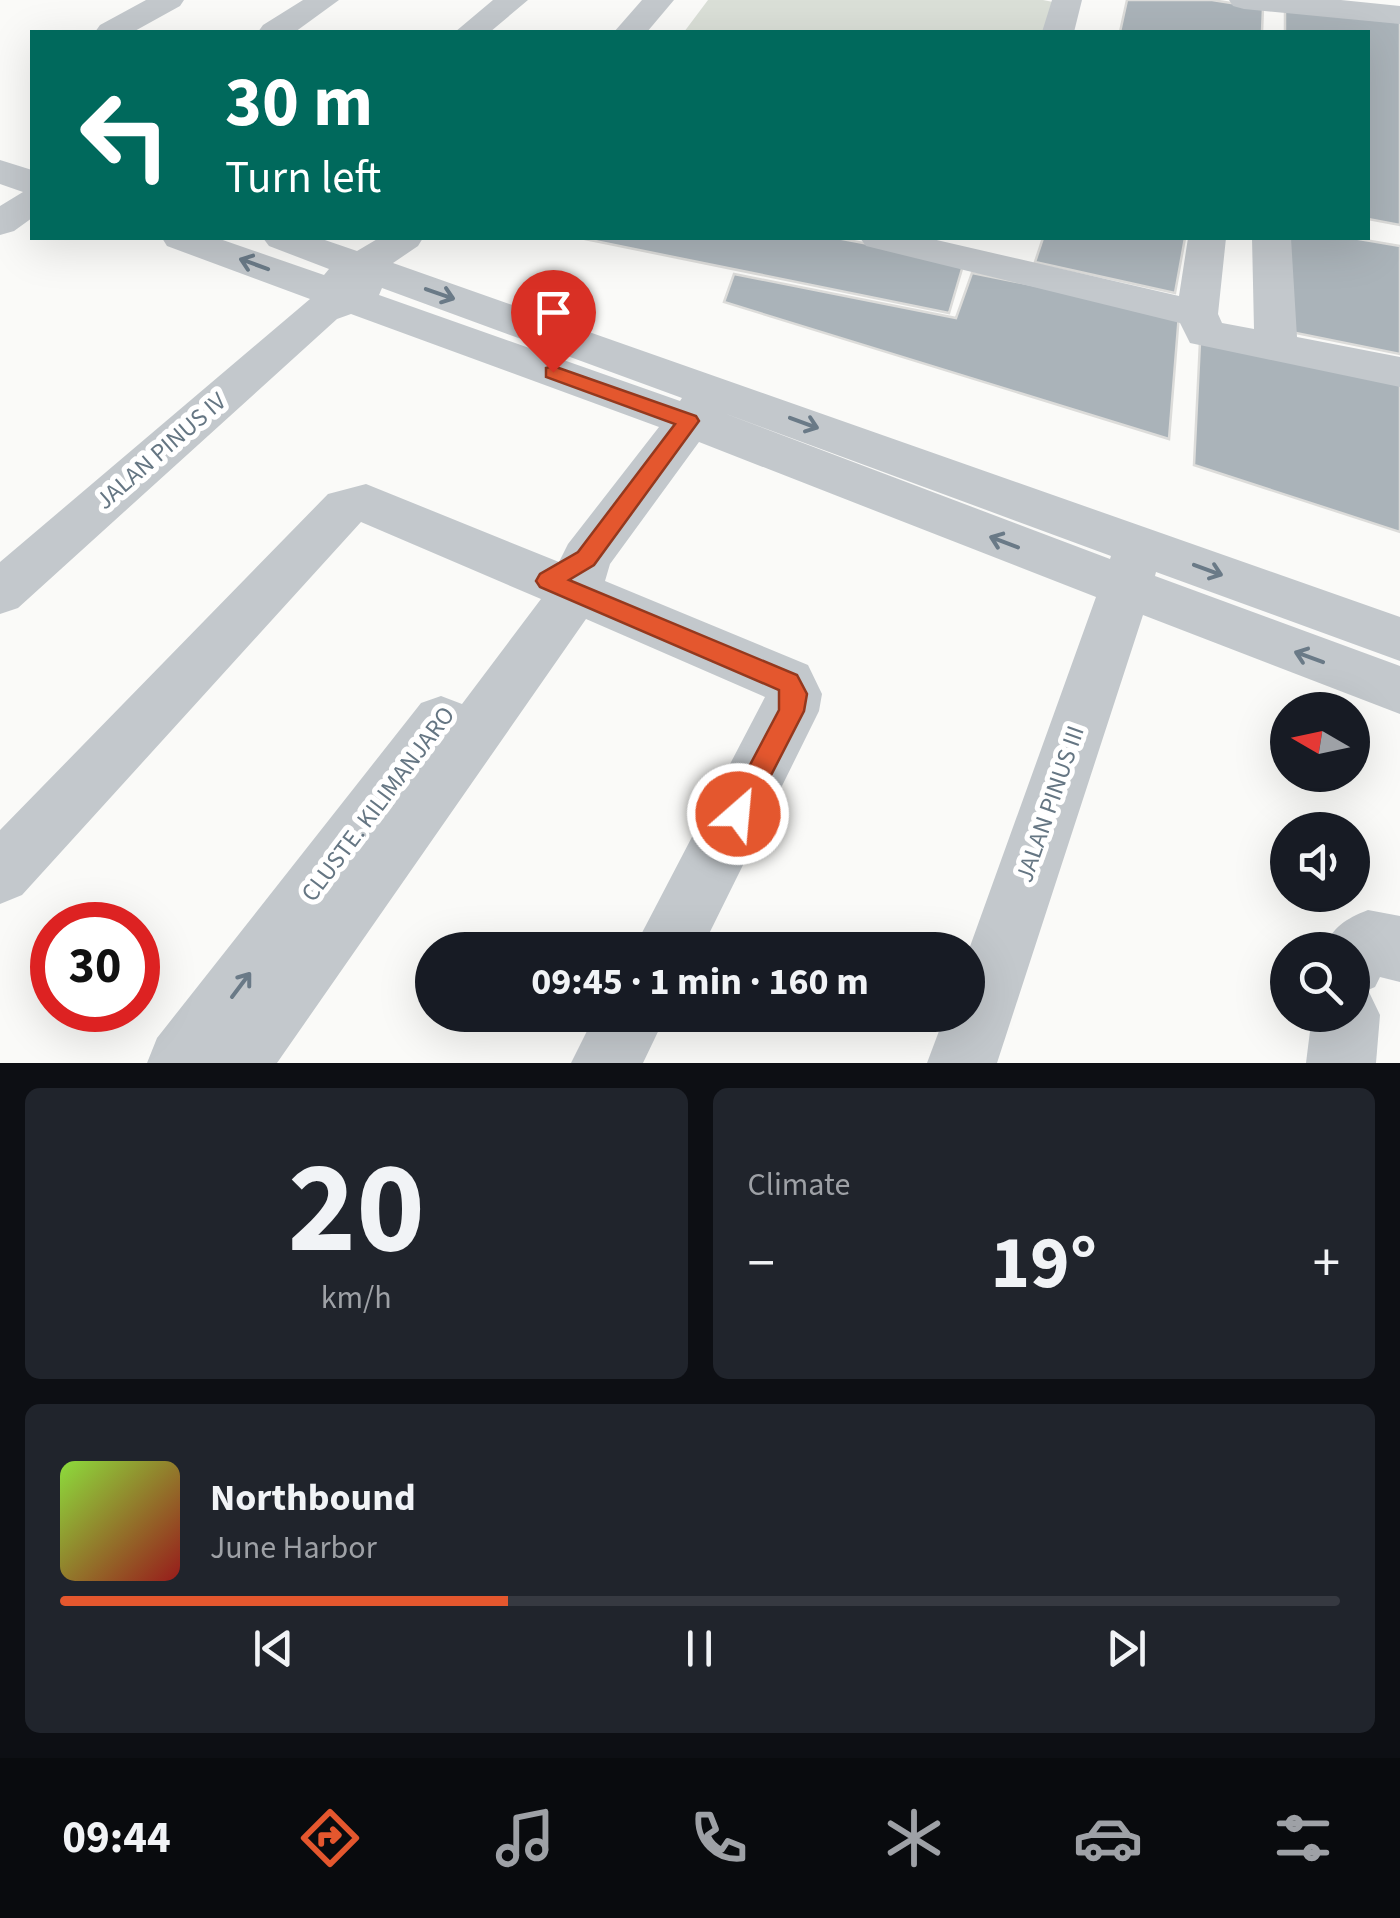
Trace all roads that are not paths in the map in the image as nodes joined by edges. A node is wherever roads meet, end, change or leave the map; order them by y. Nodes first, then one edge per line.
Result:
1 (169, 0) edge
2 (324, 0) edge
3 (357, 0) edge
4 (513, 0) edge
5 (659, 0) edge
6 (1067, 0) edge
7 (1244, 0) edge
8 (1400, 15) edge
9 (1276, 18) edge
10 (116, 30) edge
11 (277, 30) edge
12 (312, 30) edge
13 (474, 30) edge
14 (632, 30) edge
15 (1059, 30) edge
16 (0, 136) edge
17 (30, 147) edge
18 (0, 170) edge
19 (30, 182) edge
20 (30, 202) edge
21 (0, 223) edge
22 (190, 240) edge
23 (286, 240) edge
24 (898, 240) edge
25 (1207, 240) edge
26 (1272, 240) edge
27 (997, 251) edge
28 (360, 276) edge
29 (1197, 314) junction
30 (1276, 348) junction
31 (1400, 372) edge
32 (701, 405) junction
33 (1132, 567) junction
34 (570, 577) junction
35 (0, 592) edge
36 (1400, 639) edge
37 (1400, 690) edge
38 (0, 874) edge
39 (675, 932) edge
40 (1370, 942) edge
41 (1400, 949) edge
42 (623, 1032) edge
43 (1344, 1032) edge
44 (182, 1063) edge
45 (235, 1063) edge
46 (606, 1063) edge
47 (962, 1063) edge
48 (1341, 1063) edge

1 - 10 street
2 - 11 street
3 - 12 street
4 - 13 street
5 - 14 street
6 - 15 street
7 - 9 street
8 - 9 street
16 - 17 street
18 - 19 street
20 - 21 street
28 -> 22 street
23 - 28 street
24 - 27 street
25 - 29 street
26 - 30 street
27 - 29 street
28 - 32 street
28 - 35 street, JALAN PINUS IV
29 - 30 street
30 - 31 street
32 - 33 street
32 - 34 street, CLUSTE. KILIMANJARO
33 -> 36 street
37 -> 33 street
33 - 47 street, JALAN PINUS III
34 - 38 street
34 - 39 street
44 -> 34 street, CLUSTE. KILIMANJARO
34 - 45 street, CLUSTE. KILIMANJARO
40 - 41 street
42 - 46 street
43 - 48 street

